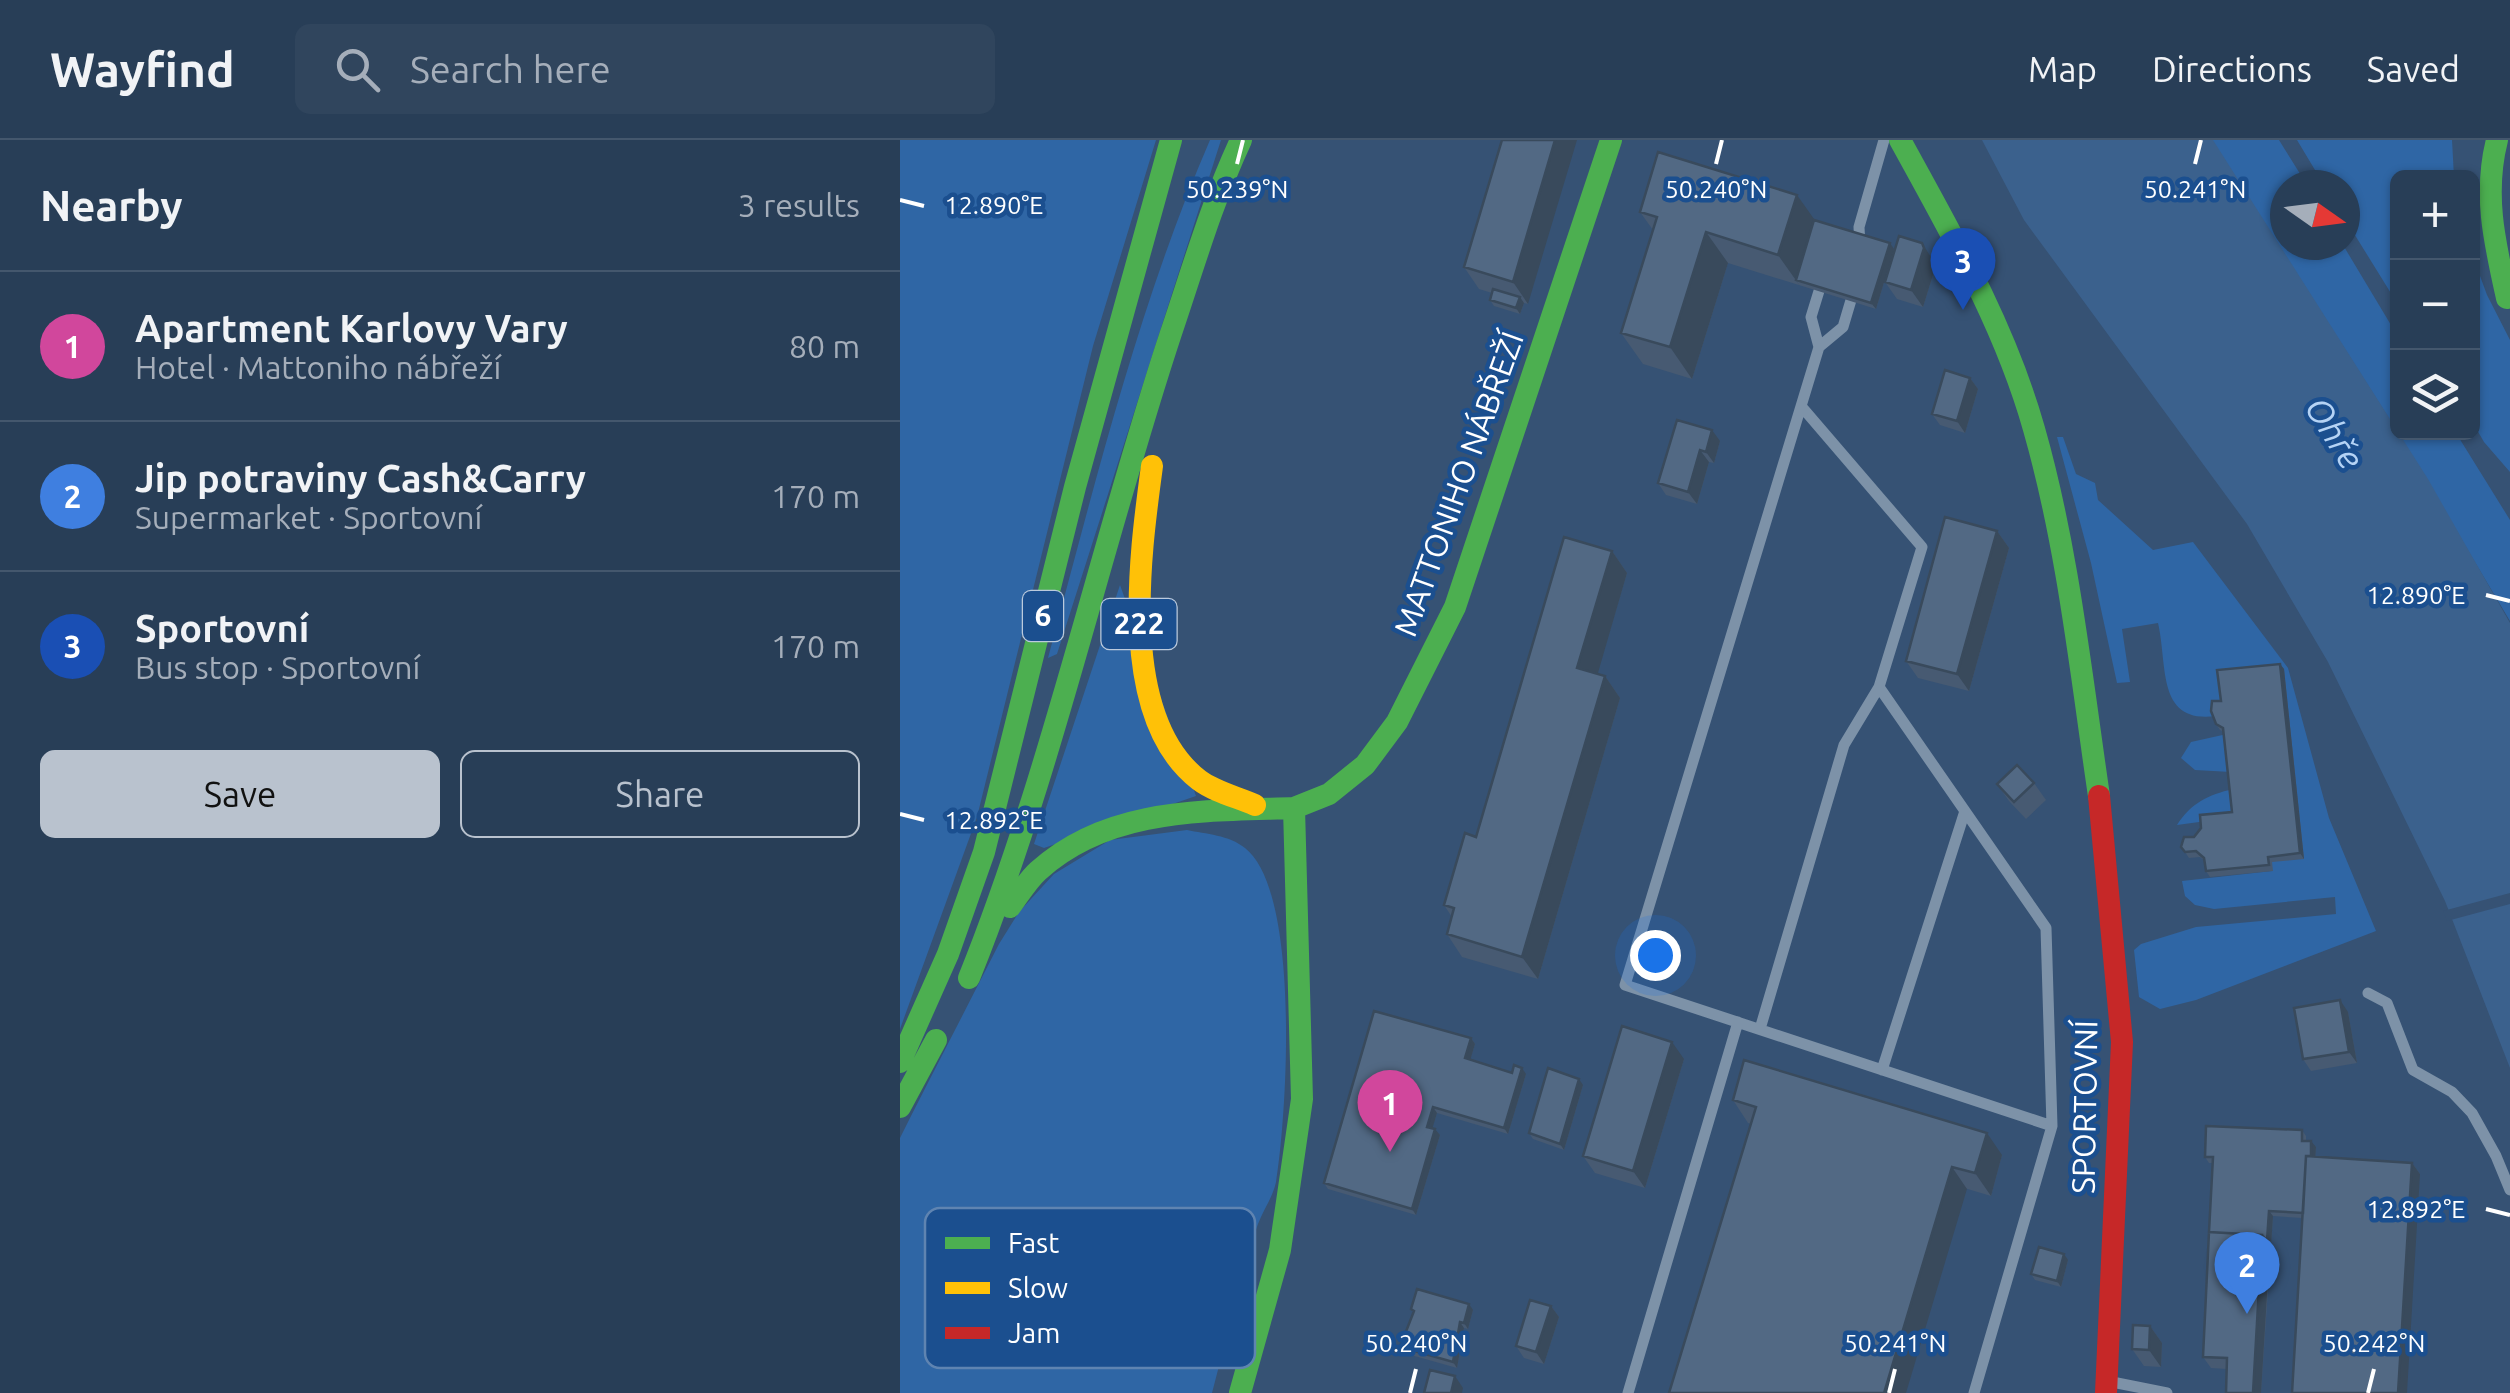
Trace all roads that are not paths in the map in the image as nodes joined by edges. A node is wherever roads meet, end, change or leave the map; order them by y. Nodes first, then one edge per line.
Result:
1 (1171, 140) edge
2 (1188, 140) edge
3 (1241, 140) edge
4 (1611, 140) edge
5 (1884, 140) edge
6 (1900, 140) edge
7 (2497, 140) edge
8 (1860, 227) junction
9 (1850, 237) edge
10 (2480, 241) edge
11 (1861, 267) edge
12 (1825, 271) edge
13 (1134, 277) junction
14 (1856, 282) edge
15 (2508, 300) edge
16 (1819, 347) junction
17 (1155, 382) junction
18 (1801, 406) junction
19 (1879, 687) junction
20 (1294, 808) junction
21 (1264, 809) junction
22 (1965, 811) junction
23 (2368, 994) dead end
24 (960, 995) junction
25 (1738, 1022) junction
26 (1760, 1029) junction
27 (900, 1062) edge
28 (1882, 1070) junction
29 (900, 1107) edge
30 (2052, 1126) junction
31 (2510, 1190) edge
32 (1255, 1339) edge
33 (1247, 1368) edge
34 (2107, 1387) edge
35 (1240, 1393) edge
36 (1628, 1393) edge
37 (1974, 1393) edge
38 (2166, 1393) edge

1 - 13 main road
2 - 13 main road, 6
3 - 17 main road, 6
4 - 20 main road, MATTONIHO NÁBŘEŽÍ / 222
5 - 8 lane
6 - 34 main road, SPORTOVNÍ
7 - 15 main road
8 - 9 lane
8 - 11 lane
10 - 15 main road
12 - 16 lane
13 - 27 main road, 6
14 - 16 lane
16 - 18 lane
17 - 21 main road, 222
17 - 24 main road, 6
18 - 19 lane
18 - 25 lane
19 - 22 lane
19 - 26 lane
20 - 21 main road, 222
20 - 32 main road
21 - 24 main road
22 - 28 lane
22 - 30 lane
23 - 31 lane
24 - 29 main road, 6
25 - 26 lane
25 - 36 lane
26 - 28 lane
28 - 30 lane
30 - 37 lane
33 - 35 main road
34 - 38 lane

